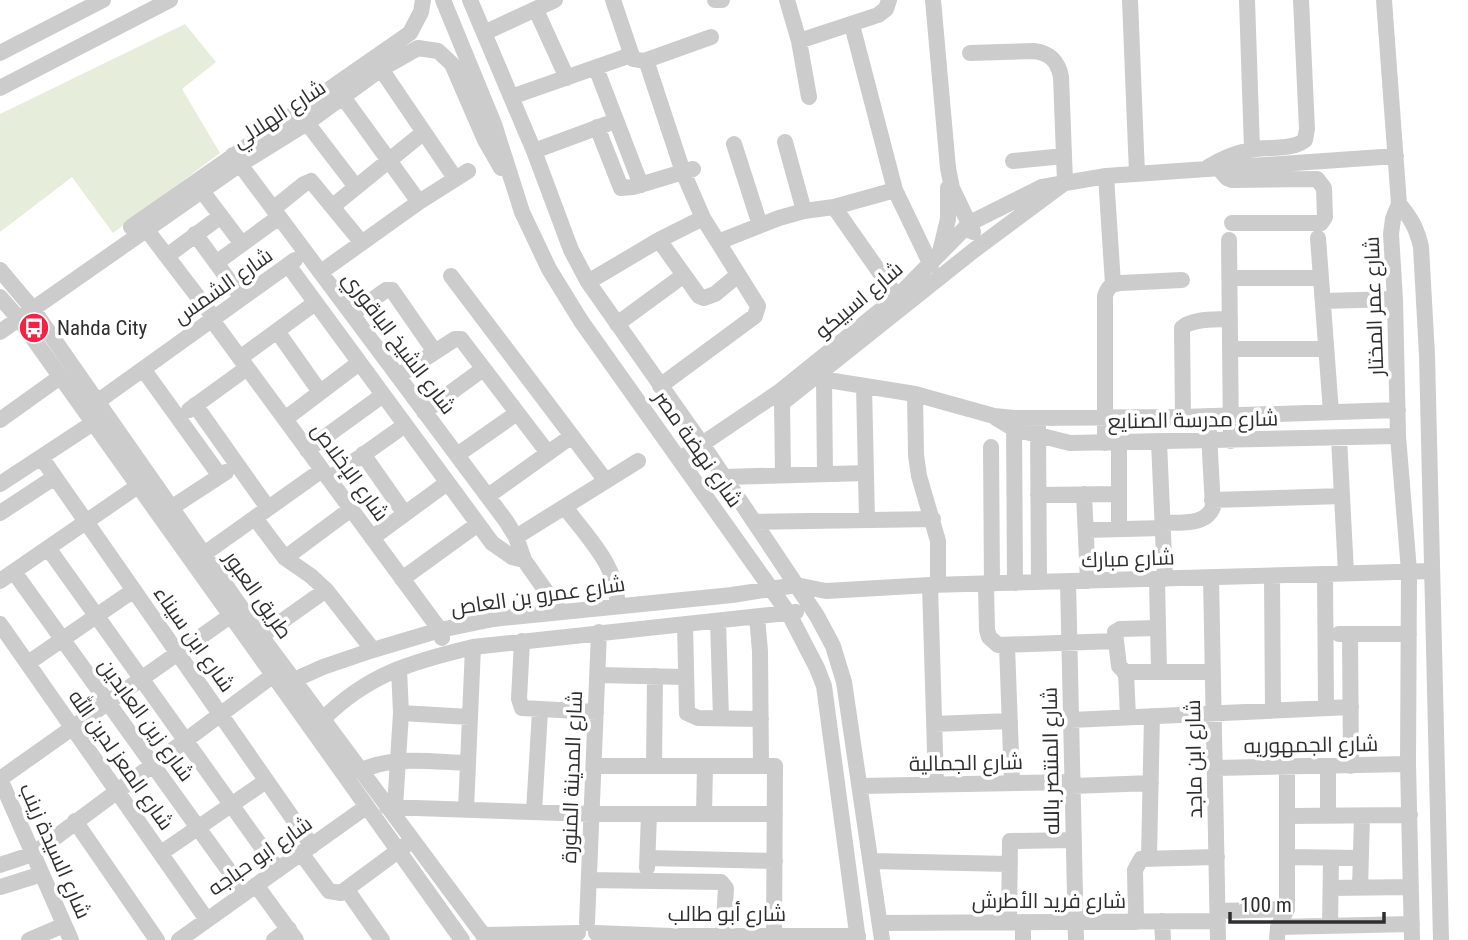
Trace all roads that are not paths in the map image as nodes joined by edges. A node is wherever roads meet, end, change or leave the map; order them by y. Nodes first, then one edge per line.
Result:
1 (103, 0) edge
2 (423, 0) edge
3 (443, 0) edge
4 (470, 0) edge
5 (555, 0) edge
6 (613, 0) edge
7 (715, 0) edge
8 (722, 0) edge
9 (787, 0) edge
10 (888, 0) edge
11 (933, 0) edge
12 (1130, 0) edge
13 (1247, 0) edge
14 (1301, 0) edge
15 (1384, 0) edge
16 (159, 2) edge
17 (536, 10) junction
18 (852, 25) junction
19 (484, 33) junction
20 (710, 37) dead end
21 (799, 41) junction
22 (0, 53) edge
23 (970, 53) dead end
24 (638, 57) junction
25 (596, 68) junction
26 (381, 69) junction
27 (567, 78) junction
28 (0, 88) edge
29 (344, 97) junction
30 (511, 97) junction
31 (809, 97) dead end
32 (518, 116) junction
33 (616, 121) junction
34 (307, 123) junction
35 (494, 124) junction
36 (597, 128) junction
37 (424, 132) junction
38 (785, 142) dead end
39 (734, 144) dead end
40 (532, 146) junction
41 (1252, 149) junction
42 (503, 151) junction
43 (1064, 156) junction
44 (1396, 156) junction
45 (236, 160) junction
46 (389, 160) junction
47 (1013, 161) dead end
48 (948, 168) junction
49 (1219, 169) junction
50 (1202, 170) junction
51 (688, 171) junction
52 (1137, 174) junction
53 (1106, 176) junction
54 (1065, 182) junction
55 (641, 185) junction
56 (356, 187) junction
57 (515, 187) junction
58 (895, 190) junction
59 (202, 191) junction
60 (419, 202) junction
61 (1399, 204) junction
62 (333, 206) junction
63 (834, 207) junction
64 (804, 212) junction
65 (276, 213) junction
66 (220, 216) junction
67 (703, 218) junction
68 (970, 223) junction
69 (760, 225) junction
70 (146, 229) junction
71 (195, 234) junction
72 (1318, 238) dead end
73 (659, 240) junction
74 (718, 242) junction
75 (362, 243) junction
76 (242, 244) junction
77 (973, 251) junction
78 (306, 253) junction
79 (167, 256) junction
80 (935, 259) junction
81 (216, 263) junction
82 (288, 265) junction
83 (0, 270) edge
84 (321, 272) junction
85 (684, 275) junction
86 (738, 275) junction
87 (451, 276) dead end
88 (1230, 278) junction
89 (1321, 278) junction
90 (1182, 280) dead end
91 (589, 282) junction
92 (1113, 284) junction
93 (0, 297) edge
94 (897, 297) junction
95 (242, 298) junction
96 (1395, 299) junction
97 (1323, 301) junction
98 (315, 303) junction
99 (29, 304) junction
100 (352, 313) junction
101 (15, 314) junction
102 (213, 319) junction
103 (1230, 319) junction
104 (617, 324) junction
105 (0, 331) edge
106 (277, 331) junction
107 (1231, 349) junction
108 (1326, 349) junction
109 (435, 352) junction
110 (1427, 355) junction
111 (1397, 357) junction
112 (244, 363) junction
113 (359, 363) junction
114 (143, 369) junction
115 (483, 369) junction
116 (1427, 374) junction
117 (398, 376) junction
118 (1397, 376) junction
119 (60, 377) junction
120 (819, 379) junction
121 (660, 386) junction
122 (864, 386) junction
123 (320, 393) junction
124 (915, 394) junction
125 (383, 395) junction
126 (781, 398) junction
127 (0, 399) edge
128 (97, 402) junction
129 (195, 405) junction
130 (1398, 410) junction
131 (425, 412) junction
132 (1331, 412) junction
133 (517, 413) junction
134 (1231, 415) junction
135 (1208, 416) junction
136 (5, 417) edge
137 (178, 417) junction
138 (1105, 417) junction
139 (1183, 417) junction
140 (1039, 418) junction
141 (285, 419) junction
142 (93, 423) junction
143 (1014, 424) junction
144 (405, 425) junction
145 (572, 436) junction
146 (1038, 436) junction
147 (1398, 436) junction
148 (1339, 438) junction
149 (1209, 441) junction
150 (1231, 441) junction
151 (1159, 442) junction
152 (1112, 443) junction
153 (991, 446) dead end
154 (705, 449) junction
155 (307, 450) junction
156 (548, 453) junction
157 (363, 454) junction
158 (457, 455) junction
159 (41, 457) junction
160 (638, 461) dead end
161 (237, 464) junction
162 (683, 464) junction
163 (866, 473) junction
164 (326, 474) junction
165 (783, 474) junction
166 (825, 474) junction
167 (220, 476) junction
168 (55, 477) junction
169 (724, 477) junction
170 (606, 481) junction
171 (447, 483) junction
172 (0, 484) edge
173 (138, 486) junction
174 (1084, 494) junction
175 (1119, 494) junction
176 (1038, 495) junction
177 (488, 496) junction
178 (1342, 496) junction
179 (1212, 500) junction
180 (565, 507) junction
181 (171, 508) junction
182 (351, 509) junction
183 (0, 513) edge
184 (262, 513) junction
185 (405, 514) junction
186 (933, 519) junction
187 (867, 520) junction
188 (86, 522) junction
189 (754, 522) junction
190 (478, 524) junction
191 (1163, 525) junction
192 (1119, 529) junction
193 (1086, 530) junction
194 (516, 537) junction
195 (372, 538) junction
196 (48, 548) junction
197 (204, 554) junction
198 (285, 558) junction
199 (524, 560) junction
200 (1409, 571) junction
201 (1432, 571) junction
202 (1346, 573) junction
203 (1325, 574) junction
204 (1272, 576) junction
205 (7, 577) edge
206 (1211, 577) junction
207 (402, 579) junction
208 (1161, 579) junction
209 (1068, 581) junction
210 (1088, 581) junction
211 (1039, 582) junction
212 (1015, 583) junction
213 (989, 584) junction
214 (796, 585) junction
215 (934, 585) junction
216 (772, 589) junction
217 (134, 590) junction
218 (326, 590) junction
219 (826, 592) junction
220 (617, 606) junction
221 (811, 607) junction
222 (560, 611) junction
223 (789, 614) junction
224 (96, 616) junction
225 (230, 616) junction
226 (757, 617) junction
227 (718, 621) junction
228 (0, 624) edge
229 (685, 624) junction
230 (1158, 628) junction
231 (440, 630) junction
232 (599, 632) junction
233 (1326, 634) junction
234 (1350, 634) junction
235 (1409, 634) junction
236 (261, 636) junction
237 (62, 639) junction
238 (522, 640) junction
239 (1116, 641) junction
240 (1069, 642) junction
241 (1007, 645) junction
242 (473, 647) junction
243 (373, 650) junction
244 (178, 653) junction
245 (445, 654) junction
246 (28, 663) junction
247 (399, 669) junction
248 (1124, 672) junction
249 (1159, 672) junction
250 (1213, 672) junction
251 (272, 676) junction
252 (597, 676) junction
253 (654, 676) junction
254 (685, 677) junction
255 (141, 679) junction
256 (293, 680) junction
257 (108, 703) junction
258 (1351, 706) junction
259 (1326, 708) junction
260 (1273, 710) junction
261 (540, 711) junction
262 (596, 712) junction
263 (401, 713) junction
264 (1213, 713) junction
265 (220, 714) junction
266 (1152, 716) junction
267 (470, 717) junction
268 (721, 718) junction
269 (1128, 718) junction
270 (761, 719) junction
271 (322, 720) junction
272 (1071, 720) junction
273 (1010, 721) junction
274 (934, 724) junction
275 (73, 728) junction
276 (185, 740) junction
277 (397, 761) junction
278 (468, 763) junction
279 (1408, 764) junction
280 (152, 765) junction
281 (594, 766) junction
282 (654, 766) junction
283 (705, 766) junction
284 (761, 766) junction
285 (1328, 766) junction
286 (1351, 766) junction
287 (1287, 767) junction
288 (1215, 768) junction
289 (360, 771) junction
290 (0, 779) edge
291 (266, 781) junction
292 (1012, 783) junction
293 (1151, 783) junction
294 (1073, 784) junction
295 (936, 785) junction
296 (860, 786) junction
297 (117, 790) junction
298 (231, 805) junction
299 (366, 807) junction
300 (391, 807) junction
301 (466, 810) junction
302 (534, 812) junction
303 (592, 814) junction
304 (649, 814) junction
305 (705, 814) junction
306 (775, 814) junction
307 (1410, 815) junction
308 (1287, 816) junction
309 (1328, 816) junction
310 (1362, 816) junction
311 (75, 821) junction
312 (198, 828) junction
313 (1074, 840) junction
314 (412, 841) junction
315 (306, 849) junction
316 (398, 851) junction
317 (161, 853) junction
318 (33, 854) junction
319 (1149, 857) junction
320 (1217, 857) junction
321 (1287, 857) junction
322 (1331, 858) junction
323 (1360, 858) junction
324 (648, 859) junction
325 (775, 861) junction
326 (871, 861) junction
327 (1010, 864) junction
328 (0, 865) edge
329 (278, 870) junction
330 (42, 874) junction
331 (589, 880) junction
332 (647, 881) junction
333 (0, 887) edge
334 (1411, 887) junction
335 (1331, 888) junction
336 (1360, 888) junction
337 (250, 889) junction
338 (346, 890) junction
339 (1287, 909) junction
340 (1218, 916) junction
341 (207, 920) junction
342 (1162, 921) junction
343 (1016, 922) junction
344 (1076, 922) junction
345 (1136, 922) junction
346 (880, 923) junction
347 (946, 923) junction
348 (64, 925) junction
349 (1330, 926) junction
350 (1412, 932) edge
351 (1277, 934) edge
352 (293, 935) edge
353 (589, 935) edge
354 (718, 937) edge
355 (785, 937) edge
356 (485, 938) edge
357 (671, 938) edge
358 (858, 938) edge
359 (29, 940) edge
360 (71, 940) edge
361 (157, 940) edge
362 (179, 940) edge
363 (274, 940) edge
364 (382, 940) edge
365 (462, 940) edge
366 (882, 940) edge
367 (946, 940) edge
368 (1023, 940) edge
369 (1076, 940) edge
370 (1163, 940) edge
371 (1218, 940) edge
372 (1441, 940) edge

1 - 22 street
2 - 45 street, شارع الهلالي
3 - 35 street, شارع نهضة مصر
4 - 19 street, شارع نهضة مصر
5 - 17 street
6 - 24 street
7 - 8 street
9 - 21 street
10 - 18 street
11 - 48 street
12 - 52 street
13 - 41 street
14 - 41 street
15 - 44 street
16 - 28 street
17 - 19 street
17 - 27 street
18 - 21 street
18 - 58 street
19 - 30 street, شارع نهضة مصر
20 - 24 street
21 - 31 street
23 - 43 street
24 - 25 street
24 - 51 street
25 - 27 street
25 - 33 street
26 - 29 street, شارع الهلالي
26 - 37 street
26 - 57 street, شارع الهلالي
27 - 30 street
29 - 34 street, شارع الهلالي
29 - 46 street
30 - 32 street, شارع نهضة مصر
32 - 35 street
32 - 40 street, شارع نهضة مصر
33 - 36 street
33 - 55 street
34 - 45 street, شارع الهلالي
34 - 56 street
35 - 42 street, شارع نهضة مصر
36 - 40 street
36 - 55 street
37 - 46 street
37 - 60 street
38 - 64 street
39 - 69 street
40 - 42 street
40 - 91 street, شارع نهضة مصر
41 - 50 street
42 - 57 street, شارع نهضة مصر
43 - 47 street
43 - 54 street
44 - 49 street, شارع اسبيكو
44 - 61 street
45 - 59 street, شارع الهلالي
45 - 65 street, شارع الشيخ الباقوري
45 - 99 street, شارع الهلالي
46 - 56 street
46 - 60 street
48 - 68 street
48 - 80 street
49 - 50 street, شارع اسبيكو
49 - 88 street
50 - 52 street, شارع اسبيكو
51 - 55 street
51 - 67 street
52 - 53 street, شارع اسبيكو
53 - 54 street, شارع اسبيكو
53 - 92 street
54 - 68 street, شارع اسبيكو
54 - 77 street, شارع اسبيكو
56 - 62 street
57 - 162 street, شارع نهضة مصر
58 - 63 street
58 - 80 street
59 - 66 street
59 - 70 street, شارع الهلالي
60 - 75 street
61 - 96 street, شارع عمر المختار
61 - 110 street
62 - 65 street
62 - 75 street
63 - 64 street
63 - 94 street
64 - 69 street
65 - 76 street
65 - 78 street, شارع الشيخ الباقوري
66 - 71 street
66 - 76 street
67 - 73 street
67 - 74 street
68 - 77 street
68 - 80 street, شارع اسبيكو
69 - 74 street
70 - 79 street, شارع الإخلاص
70 - 99 street, شارع الهلالي
71 - 79 street
71 - 81 street
72 - 89 street
73 - 85 street
73 - 91 street
74 - 86 street
75 - 84 street
76 - 81 street
77 - 120 street, شارع اسبيكو
78 - 82 street, شارع الشمس
78 - 84 street, شارع الشيخ الباقوري
79 - 102 street, شارع الإخلاص
80 - 94 street, شارع اسبيكو
81 - 95 street
82 - 95 street, شارع الشمس
82 - 98 street, شارع الشيخ الباقوري
83 - 99 street, طريق العبور
84 - 100 street, شارع الشيخ الباقوري
85 - 86 street
85 - 104 street
86 - 121 street
87 - 145 street
88 - 89 street
88 - 103 street
89 - 97 street
90 - 92 street
91 - 104 street, شارع نهضة مصر
92 - 138 street
93 - 101 street, طريق العبور
94 - 126 street, شارع اسبيكو
95 - 102 street, شارع الشمس
96 - 97 street
96 - 111 street, شارع عمر المختار
97 - 108 street
98 - 106 street
98 - 113 street, شارع الشيخ الباقوري
99 - 101 street, شارع الهلالي
99 - 128 street, طريق العبور
100 - 109 street
100 - 117 street, شارع الشيخ الباقوري
101 - 105 street, شارع الهلالي
101 - 119 street, طريق العبور
102 - 112 street, شارع الإخلاص
102 - 114 street, شارع الشمس
103 - 107 street
103 - 139 street
104 - 121 street, شارع نهضة مصر
106 - 112 street
106 - 123 street
107 - 108 street
107 - 134 street
108 - 132 street
109 - 115 street
109 - 117 street
110 - 111 street
110 - 116 street
111 - 118 street, شارع عمر المختار
112 - 129 street
112 - 141 street, شارع الإخلاص
113 - 123 street
113 - 125 street, شارع الشيخ الباقوري
114 - 128 street, شارع الشمس
114 - 137 street
115 - 131 street
115 - 133 street
116 - 118 street
116 - 201 street
117 - 131 street, شارع الشيخ الباقوري
118 - 130 street, شارع عمر المختار
119 - 136 street
119 - 142 street, طريق العبور
120 - 122 street, شارع مدرسة الصنايع
120 - 126 street, شارع اسبيكو
120 - 166 street
121 - 154 street, شارع نهضة مصر
122 - 124 street, شارع مدرسة الصنايع
122 - 163 street
123 - 141 street
124 - 143 street, شارع مدرسة الصنايع
124 - 186 street
125 - 144 street, شارع الشيخ الباقوري
125 - 155 street
126 - 154 street, شارع اسبيكو
126 - 165 street
127 - 136 street
128 - 181 street, طريق العبور
129 - 137 street
129 - 161 street
130 - 132 street, شارع مدرسة الصنايع
130 - 147 street, شارع عمر المختار
131 - 158 street, شارع الشيخ الباقوري
132 - 134 street, شارع مدرسة الصنايع
133 - 156 street
133 - 158 street
134 - 135 street, شارع مدرسة الصنايع
134 - 150 street
135 - 139 street, شارع مدرسة الصنايع
135 - 149 street
137 - 167 street
138 - 139 street, شارع مدرسة الصنايع
138 - 140 street, شارع مدرسة الصنايع
138 - 152 street
140 - 143 street, شارع مدرسة الصنايع
140 - 146 street
141 - 155 street, شارع الإخلاص
142 - 159 street
142 - 173 street, طريق العبور
143 - 146 street, شارع مدرسة الصنايع
143 - 212 street
144 - 157 street
144 - 171 street, شارع الشيخ الباقوري
145 - 156 street
145 - 170 street
146 - 152 street, شارع مدرسة الصنايع
146 - 176 street
147 - 148 street, شارع مدرسة الصنايع
147 - 200 street, شارع عمر المختار
148 - 150 street, شارع مدرسة الصنايع
148 - 178 street
149 - 150 street, شارع مدرسة الصنايع
149 - 151 street, شارع مدرسة الصنايع
149 - 179 street
151 - 152 street, شارع مدرسة الصنايع
151 - 191 street
152 - 175 street
153 - 213 street
154 - 162 street, شارع اسبيكو
154 - 169 street, شارع نهضة مصر
155 - 164 street, شارع الإخلاص
156 - 177 street
157 - 164 street
157 - 185 street
158 - 177 street, شارع الشيخ الباقوري
159 - 168 street, شارع ابن سيناء
159 - 172 street
160 - 170 street
161 - 167 street
161 - 184 street
162 - 216 street, شارع نهضة مصر
163 - 166 street
163 - 187 street
164 - 182 street, شارع الإخلاص
164 - 184 street
165 - 166 street
165 - 169 street
167 - 181 street
168 - 183 street
168 - 188 street, شارع ابن سيناء
169 - 189 street, شارع نهضة مصر
170 - 180 street
171 - 185 street
171 - 190 street, شارع الشيخ الباقوري
173 - 188 street
173 - 225 street, طريق العبور
174 - 175 street
174 - 176 street
174 - 193 street
175 - 192 street
176 - 211 street
177 - 194 street, شارع الشيخ الباقوري
178 - 179 street
178 - 202 street
179 - 191 street
180 - 194 street
180 - 220 street
181 - 197 street, طريق العبور
182 - 195 street, شارع الإخلاص
182 - 198 street
184 - 197 street
184 - 198 street
185 - 195 street
186 - 187 street
186 - 215 street
187 - 189 street
188 - 196 street
188 - 217 street, شارع ابن سيناء
189 - 214 street, شارع نهضة مصر
190 - 199 street, شارع الشيخ الباقوري
190 - 207 street
191 - 192 street
191 - 208 street
192 - 193 street
193 - 210 street
194 - 199 street, شارع الشيخ الباقوري
195 - 207 street, شارع الإخلاص
196 - 205 street
196 - 224 street
197 - 236 street, طريق العبور
198 - 218 street
199 - 222 street, شارع الشيخ الباقوري
200 - 201 street, شارع مبارك
200 - 202 street, شارع مبارك
200 - 235 street, شارع عمر المختار
201 - 372 street
202 - 203 street, شارع مبارك
203 - 204 street, شارع مبارك
203 - 233 street
204 - 206 street, شارع مبارك
204 - 260 street
205 - 237 street, شارع زين العابدين
206 - 208 street, شارع مبارك
206 - 250 street, شارع ابن ماجد
207 - 231 street, شارع الإخلاص
208 - 210 street, شارع مبارك
208 - 230 street
209 - 210 street, شارع مبارك
209 - 211 street, شارع مبارك
209 - 240 street, شارع المنتصر بالله
211 - 212 street, شارع مبارك
212 - 213 street, شارع مبارك
213 - 215 street, شارع مبارك
213 - 241 street
214 - 216 street, شارع عمرو بن العاص
214 - 219 street, شارع مبارك
214 - 221 street, شارع نهضة مصر
215 - 219 street, شارع مبارك
215 - 274 street
216 - 220 street, شارع عمرو بن العاص
216 - 223 street, شارع نهضة مصر
217 - 224 street
217 - 244 street, شارع ابن سيناء
218 - 236 street
218 - 243 street
219 - 221 street
220 - 222 street, شارع عمرو بن العاص
221 - 223 street, شارع عمرو بن العاص
221 - 296 street, شارع نهضة مصر
222 - 231 street, شارع عمرو بن العاص
223 - 226 street, شارع عمرو بن العاص
223 - 358 street, شارع نهضة مصر
224 - 237 street
224 - 255 street
225 - 244 street
225 - 251 street, طريق العبور
226 - 227 street, شارع عمرو بن العاص
226 - 270 street
227 - 229 street, شارع عمرو بن العاص
227 - 268 street
228 - 246 street, شارع المعز لدين الله
229 - 232 street, شارع عمرو بن العاص
229 - 254 street
230 - 239 street
230 - 249 street
231 - 243 street, شارع عمرو بن العاص
231 - 245 street, شارع الإخلاص
232 - 238 street, شارع عمرو بن العاص
232 - 252 street, شارع المدينة المنورة
233 - 234 street
233 - 259 street
234 - 235 street
234 - 258 street
235 - 279 street, شارع عمر المختار
236 - 256 street, طريق العبور
237 - 246 street
237 - 257 street, شارع زين العابدين
238 - 242 street, شارع عمرو بن العاص
238 - 261 street
239 - 240 street
239 - 248 street
240 - 241 street
240 - 272 street, شارع المنتصر بالله
241 - 273 street
242 - 245 street, شارع عمرو بن العاص
242 - 267 street
243 - 256 street, شارع عمرو بن العاص
244 - 255 street
244 - 265 street, شارع ابن سيناء
245 - 247 street, شارع عمرو بن العاص
246 - 275 street, شارع المعز لدين الله
247 - 263 street
247 - 271 street, شارع عمرو بن العاص
248 - 249 street
248 - 269 street
249 - 250 street
250 - 264 street, شارع ابن ماجد
251 - 265 street
251 - 299 street, طريق العبور
252 - 253 street
252 - 262 street, شارع المدينة المنورة
253 - 254 street
253 - 282 street
254 - 268 street
255 - 257 street
255 - 276 street
256 - 271 street, طريق العبور
257 - 275 street
257 - 280 street, شارع زين العابدين
258 - 259 street
258 - 286 street
259 - 260 street
260 - 264 street
261 - 262 street
261 - 302 street
262 - 281 street, شارع المدينة المنورة
263 - 267 street
263 - 277 street
264 - 266 street
264 - 288 street, شارع ابن ماجد
265 - 276 street
265 - 291 street, شارع ابن سيناء
266 - 269 street
266 - 293 street
267 - 278 street
268 - 270 street
269 - 272 street
270 - 284 street
271 - 289 street, طريق العبور
272 - 294 street, شارع المنتصر بالله
273 - 274 street
273 - 292 street
274 - 295 street
275 - 290 street
275 - 297 street, شارع المعز لدين الله
276 - 280 street
276 - 298 street
277 - 278 street
277 - 289 street
277 - 300 street
278 - 301 street
279 - 286 street, شارع الجمهوريه
279 - 307 street, شارع عمر المختار
280 - 297 street
280 - 312 street, شارع زين العابدين
281 - 282 street
281 - 303 street, شارع المدينة المنورة
282 - 283 street
283 - 284 street
283 - 305 street
284 - 306 street
285 - 286 street, شارع الجمهوريه
285 - 287 street, شارع الجمهوريه
285 - 309 street
287 - 288 street, شارع الجمهوريه
287 - 308 street
288 - 320 street, شارع ابن ماجد
289 - 300 street, طريق العبور
290 - 318 street, شارع السيدة زينب
291 - 298 street
291 - 315 street, شارع ابن سيناء
292 - 294 street, شارع الجمالية
292 - 295 street, شارع الجمالية
293 - 294 street, شارع الجمالية
293 - 319 street
294 - 313 street, شارع المنتصر بالله
295 - 296 street, شارع الجمالية
296 - 326 street, شارع نهضة مصر
297 - 311 street
297 - 317 street, شارع المعز لدين الله
298 - 312 street
298 - 329 street
299 - 315 street, شارع ابو حباجه
299 - 316 street, طريق العبور
300 - 301 street
300 - 314 street, طريق العبور
301 - 302 street
302 - 303 street
303 - 304 street
303 - 331 street, شارع المدينة المنورة
304 - 305 street
304 - 324 street
305 - 306 street
306 - 325 street
307 - 310 street
307 - 334 street, شارع عمر المختار
308 - 309 street
308 - 321 street
309 - 310 street
310 - 323 street
311 - 318 street
311 - 361 street
312 - 317 street
312 - 337 street, شارع زين العابدين
313 - 327 street
313 - 344 street, شارع المنتصر بالله
314 - 316 street
314 - 356 street, طريق العبور
315 - 329 street, شارع ابو حباجه
315 - 338 street, شارع ابن سيناء
316 - 338 street
316 - 365 street, طريق العبور
317 - 341 street, شارع المعز لدين الله
318 - 328 street
318 - 330 street, شارع السيدة زينب
319 - 320 street
319 - 345 street
320 - 340 street, شارع ابن ماجد
321 - 322 street
321 - 339 street
322 - 323 street
322 - 335 street
323 - 336 street
324 - 325 street
324 - 332 street
325 - 355 street
326 - 327 street
326 - 346 street, شارع نهضة مصر
327 - 343 street
329 - 337 street, شارع ابو حباجه
330 - 333 street
330 - 348 street, شارع السيدة زينب
331 - 332 street
331 - 353 street, شارع المدينة المنورة
332 - 354 street
334 - 336 street
334 - 350 street, شارع عمر المختار
335 - 336 street
335 - 349 street
337 - 341 street, شارع ابو حباجه
337 - 352 street, شارع زين العابدين
338 - 364 street
339 - 340 street, شارع فريد الأطرش
339 - 351 street
340 - 342 street, شارع فريد الأطرش
340 - 371 street, شارع ابن ماجد
341 - 362 street, شارع ابو حباجه
342 - 345 street, شارع فريد الأطرش
342 - 370 street
343 - 344 street, شارع فريد الأطرش
343 - 347 street, شارع فريد الأطرش
343 - 368 street
344 - 345 street, شارع فريد الأطرش
344 - 369 street, شارع المنتصر بالله
346 - 347 street, شارع فريد الأطرش
346 - 366 street, شارع نهضة مصر
347 - 367 street
348 - 359 street
348 - 360 street, شارع السيدة زينب
349 - 350 street
349 - 351 street
352 - 363 street
353 - 356 street, شارع أبو طالب
353 - 357 street, شارع أبو طالب
354 - 355 street, شارع أبو طالب
354 - 357 street, شارع أبو طالب
355 - 358 street, شارع أبو طالب

